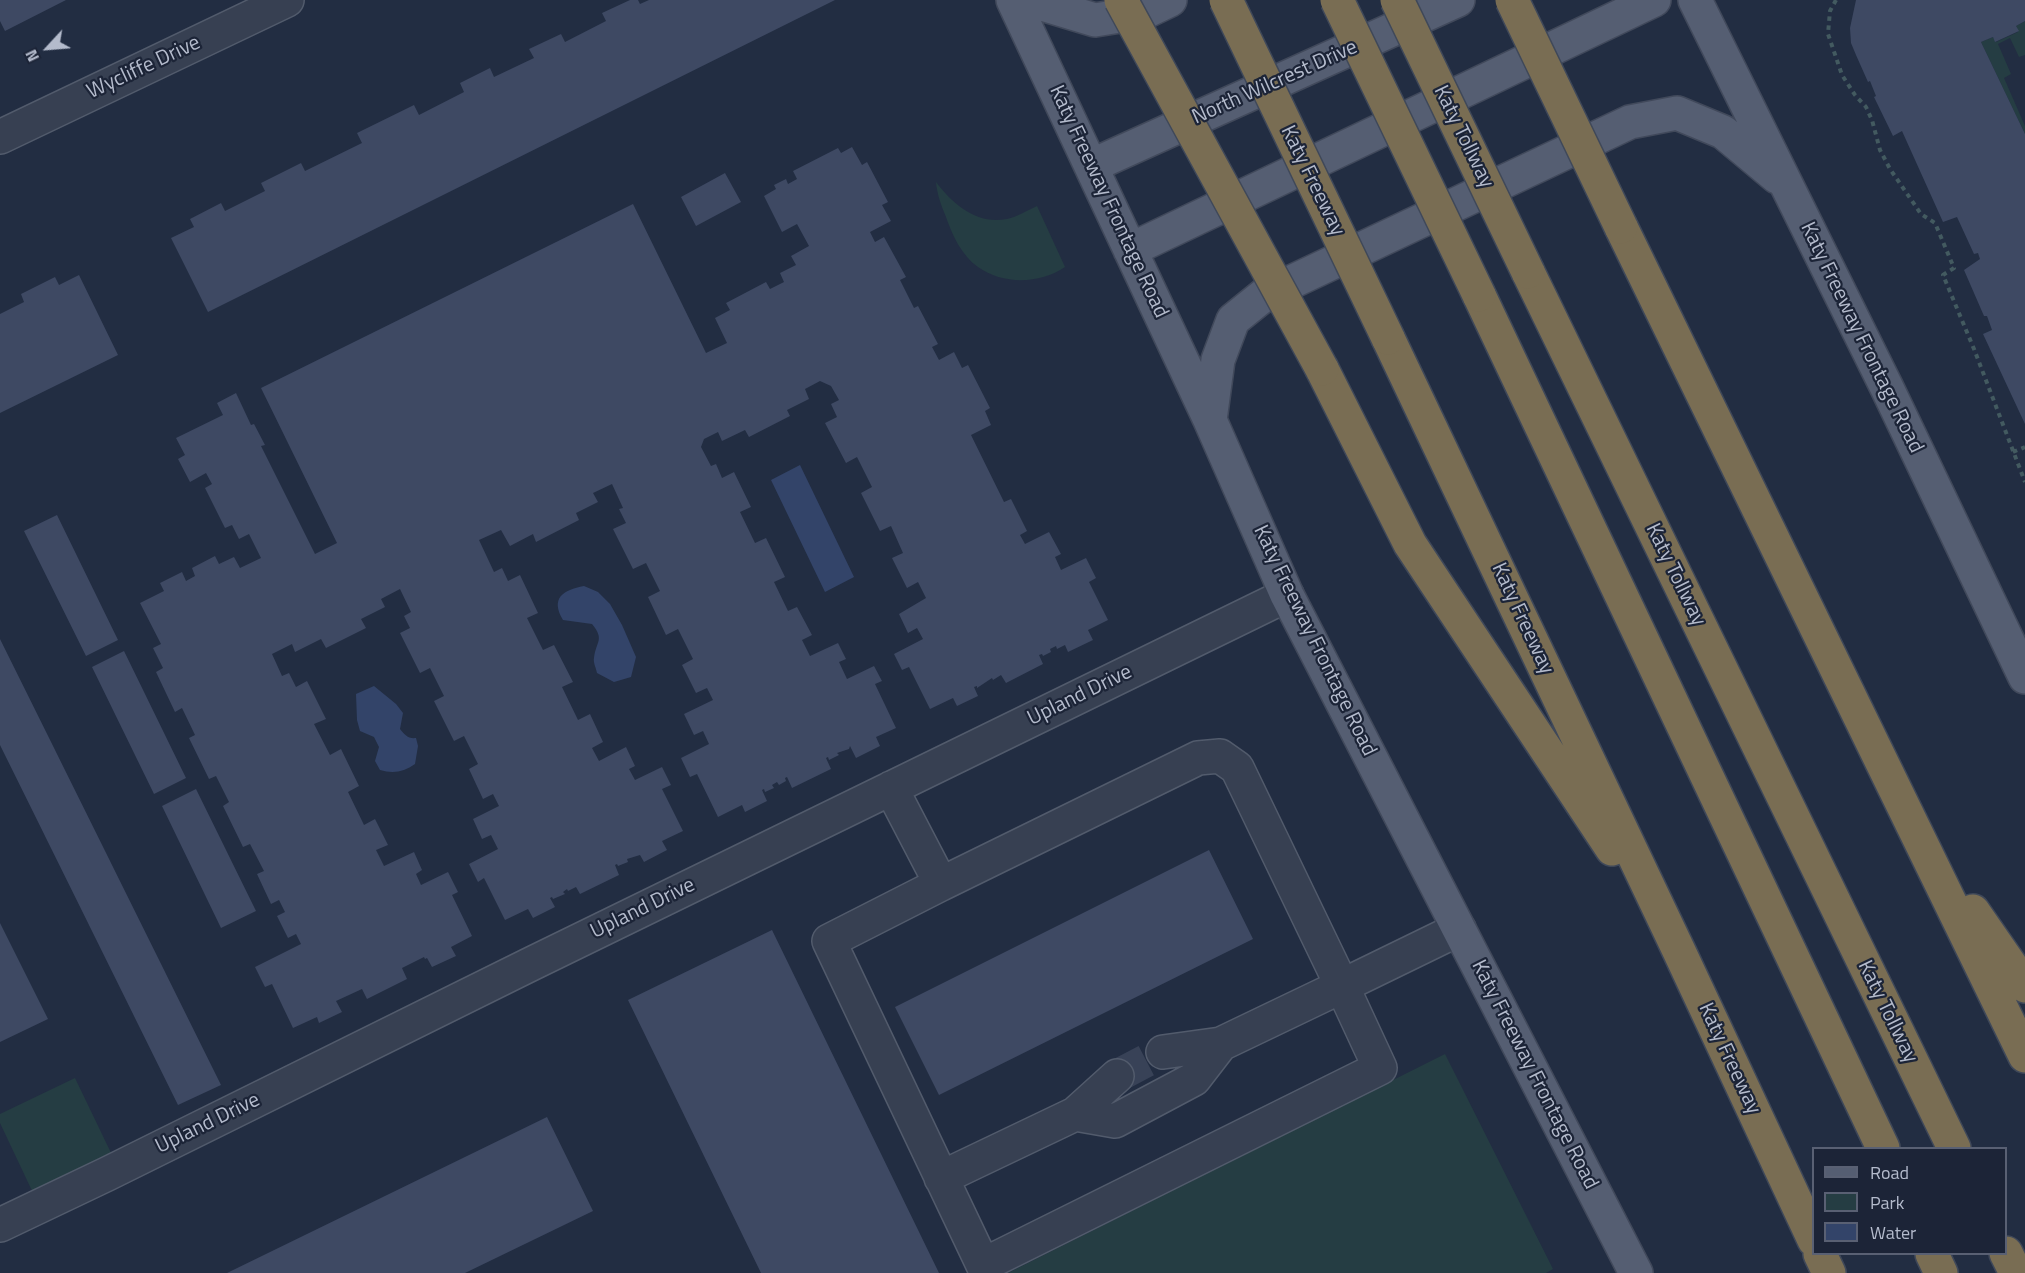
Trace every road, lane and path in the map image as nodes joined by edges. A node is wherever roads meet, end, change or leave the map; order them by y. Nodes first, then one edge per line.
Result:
1 (287, 0) edge
2 (1013, 0) edge
3 (1038, 0) edge
4 (1121, 0) edge
5 (1170, 0) edge
6 (1226, 0) edge
7 (1337, 0) edge
8 (1397, 0) edge
9 (1458, 0) edge
10 (1512, 0) edge
11 (1654, 0) edge
12 (1695, 0) edge
13 (1836, 0) edge
14 (0, 137) edge
15 (1091, 166) junction
16 (1785, 183) junction
17 (1130, 250) junction
18 (1210, 420) junction
19 (2025, 447) edge
20 (2013, 452) junction
21 (2025, 482) edge
22 (1287, 595) junction
23 (2025, 677) edge
24 (891, 788) junction
25 (1914, 824) junction
26 (941, 884) junction
27 (1459, 929) junction
28 (1679, 951) junction
29 (1342, 986) junction
30 (2025, 986) edge
31 (1221, 1044) junction
32 (1163, 1052) tunnel mouth
33 (2025, 1056) edge
34 (1117, 1076) tunnel mouth
35 (1076, 1113) junction
36 (1882, 1147) edge
37 (1953, 1147) edge
38 (941, 1178) junction
39 (0, 1225) edge
40 (1812, 1236) edge
41 (1820, 1255) edge
42 (1932, 1255) edge
43 (2007, 1255) edge
44 (1636, 1273) edge
45 (1829, 1273) edge
46 (1941, 1273) edge
47 (2016, 1273) edge

1 - 14 street, Wycliffe Drive
2 - 15 main road, Katy Freeway Frontage Road
3 - 5 main road
4 - 28 highway, bridge
6 - 28 highway, Katy Freeway, bridge
7 - 36 highway, bridge
8 - 37 highway, Katy Tollway, bridge
9 - 15 main road, North Wilcrest Drive
10 - 25 highway, bridge
11 - 17 main road
12 - 16 main road, Katy Freeway Frontage Road
13 - 20 path
15 - 17 main road, Katy Freeway Frontage Road
16 - 18 main road
16 - 23 main road, Katy Freeway Frontage Road
17 - 18 main road, Katy Freeway Frontage Road
18 - 22 main road, Katy Freeway Frontage Road
19 - 20 path
20 - 21 path
22 - 24 street, Upland Drive
22 - 27 main road, Katy Freeway Frontage Road
24 - 26 street
24 - 39 street, Upland Drive
25 - 30 highway
25 - 33 highway
26 - 29 street
26 - 38 street
27 - 29 street
27 - 44 main road, Katy Freeway Frontage Road
28 - 40 highway, Katy Freeway
29 - 31 street
29 - 38 street
31 - 32 street
31 - 35 street
34 - 35 street
35 - 38 street
41 - 45 highway
42 - 46 highway
43 - 47 highway

